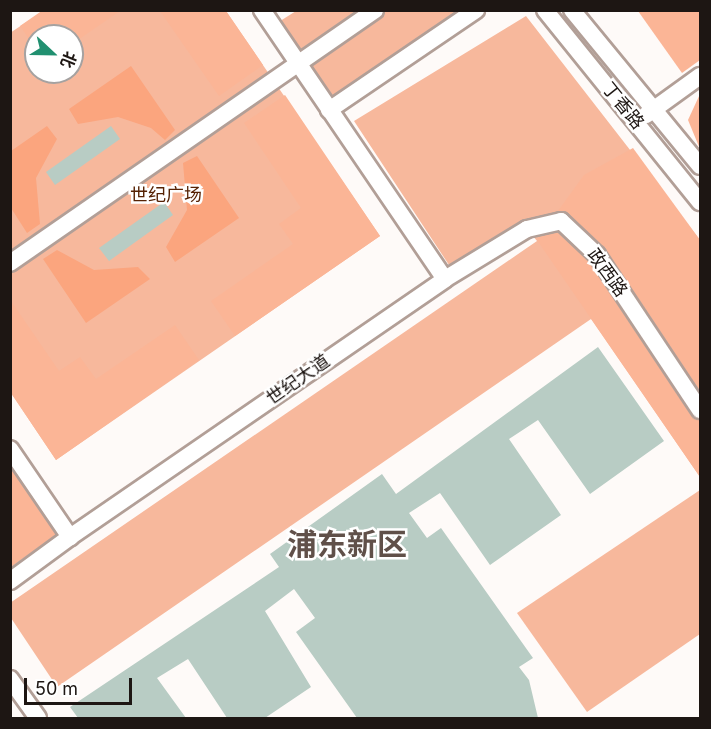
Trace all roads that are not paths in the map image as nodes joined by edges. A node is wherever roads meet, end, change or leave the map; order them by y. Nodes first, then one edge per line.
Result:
1 (375, 10) edge
2 (476, 10) edge
3 (545, 10) edge
4 (572, 10) edge
5 (268, 13) edge
6 (298, 65) junction
7 (700, 76) edge
8 (654, 109) junction
9 (329, 110) junction
10 (637, 123) junction
11 (700, 166) edge
12 (700, 202) edge
13 (10, 263) edge
14 (445, 279) junction
15 (700, 410) edge
16 (10, 449) edge
17 (70, 537) junction
18 (10, 581) edge
19 (10, 679) edge
20 (38, 718) edge

1 - 6 street
2 - 9 street
3 - 10 street, 丁香路
4 - 8 street, 丁香路
5 - 6 street
6 - 9 street
6 - 13 street
7 - 8 street
8 - 10 street
8 - 11 street, 丁香路
9 - 14 street
10 - 12 street, 丁香路
14 - 15 street, 政西路
14 - 17 street, 世纪大道
16 - 17 street
17 - 18 street, 世纪大道
19 - 20 street

